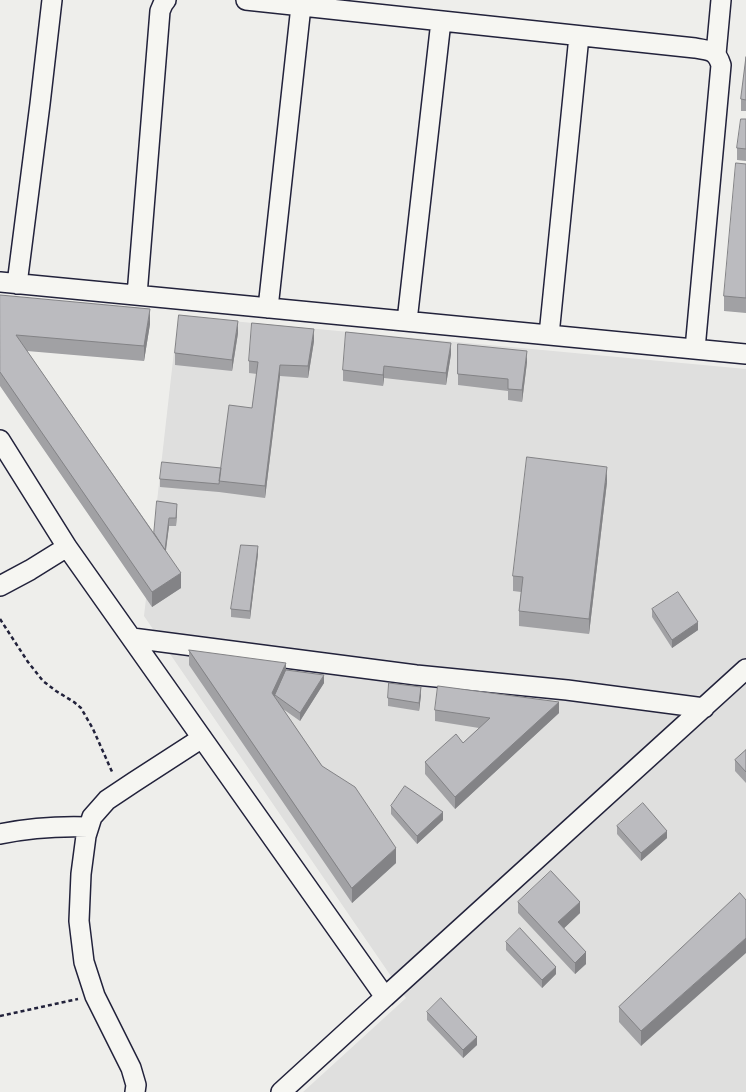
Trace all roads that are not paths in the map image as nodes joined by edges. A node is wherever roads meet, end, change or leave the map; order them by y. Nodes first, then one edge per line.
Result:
1 (52, 0) edge
2 (166, 0) edge
3 (246, 0) edge
4 (721, 0) edge
5 (301, 6) junction
6 (441, 21) junction
7 (579, 36) junction
8 (716, 54) junction
9 (8, 283) edge
10 (137, 296) junction
11 (268, 308) junction
12 (407, 321) junction
13 (549, 335) junction
14 (695, 349) junction
15 (746, 354) edge
16 (0, 440) edge
17 (67, 547) junction
18 (0, 586) edge
19 (132, 638) junction
20 (746, 669) edge
21 (704, 708) junction
22 (202, 738) junction
23 (88, 827) junction
24 (0, 834) edge
25 (385, 997) junction
26 (135, 1092) edge
27 (281, 1092) edge

1 - 9 street
2 - 10 street
3 - 5 street
4 - 8 street
5 - 6 street
5 - 11 street
6 - 7 street
6 - 12 street
7 - 8 street
7 - 13 street
8 - 14 street
9 - 10 street
10 - 11 street
11 - 12 street
12 - 13 street
13 - 14 street
14 - 15 street
16 - 17 street
17 - 18 street
17 - 19 street
19 - 21 street
19 - 22 street
20 - 21 street
21 - 25 street
22 - 23 street
22 - 25 street
23 - 24 street
23 - 26 street
25 - 27 street

